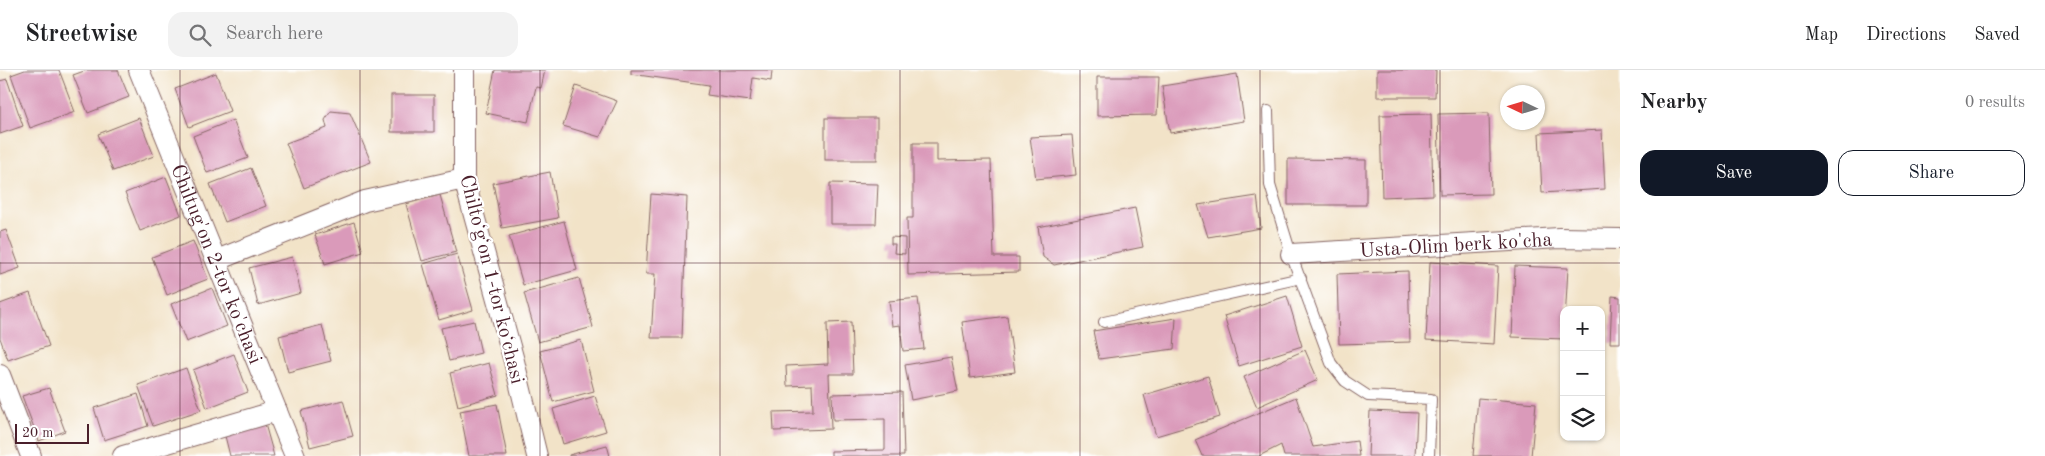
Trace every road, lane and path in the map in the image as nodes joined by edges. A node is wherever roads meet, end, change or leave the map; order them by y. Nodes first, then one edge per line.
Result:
1 (139, 70) edge
2 (464, 70) edge
3 (1268, 111) dead end
4 (464, 179) junction
5 (1620, 239) edge
6 (1291, 254) junction
7 (217, 260) junction
8 (1301, 278) junction
9 (1104, 322) dead end
10 (0, 375) edge
11 (277, 411) junction
12 (31, 456) edge
13 (123, 456) edge
14 (295, 456) edge
15 (537, 456) edge
16 (1429, 456) edge

1 - 7 street, Chiltug'on 2-tor ko'chasi
2 - 4 street, Chiltoʻgʻon 1-tor koʻchasi
3 - 6 lane
4 - 7 street
4 - 15 street, Chiltoʻgʻon 1-tor koʻchasi
5 - 6 street, Usta-Olim berk ko'cha
6 - 8 lane
7 - 11 street, Chiltug'on 2-tor ko'chasi
8 - 9 lane
8 - 16 lane
10 - 12 street
11 - 13 street
11 - 14 street, Chiltug'on 2-tor ko'chasi

